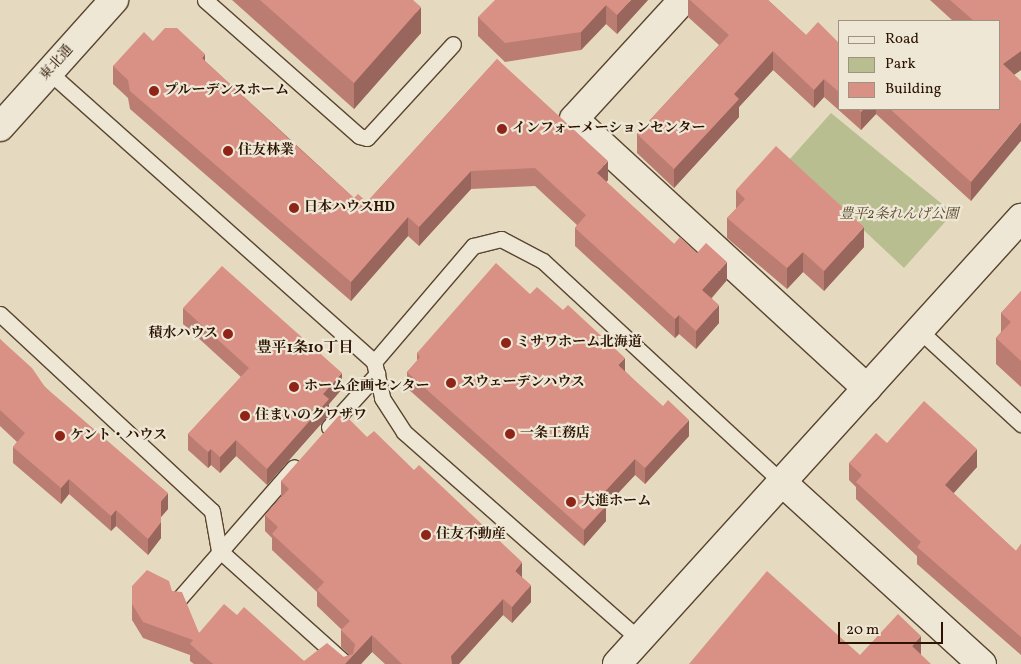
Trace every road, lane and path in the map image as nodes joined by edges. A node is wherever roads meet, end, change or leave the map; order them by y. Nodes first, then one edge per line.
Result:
1 (114, 0) edge
2 (205, 0) edge
3 (683, 0) edge
4 (453, 44) dead end
5 (48, 72) junction
6 (0, 127) edge
7 (1021, 218) edge
8 (0, 314) edge
9 (919, 330) junction
10 (375, 368) junction
11 (867, 388) junction
12 (1021, 424) edge
13 (318, 440) edge
14 (304, 455) edge
15 (783, 483) junction
16 (219, 550) junction
17 (178, 600) edge
18 (639, 639) junction
19 (346, 664) edge
20 (616, 664) edge
21 (982, 664) edge

1 - 5 street, 東北通
2 - 4 lane
3 - 11 street
5 - 6 street, 東北通
5 - 10 lane
7 - 9 street
8 - 16 lane
9 - 11 street
9 - 12 lane
10 - 13 lane
10 - 15 lane
10 - 18 lane
11 - 15 street
14 - 16 lane
15 - 18 street
15 - 21 street
16 - 17 lane
16 - 19 lane
18 - 20 street

